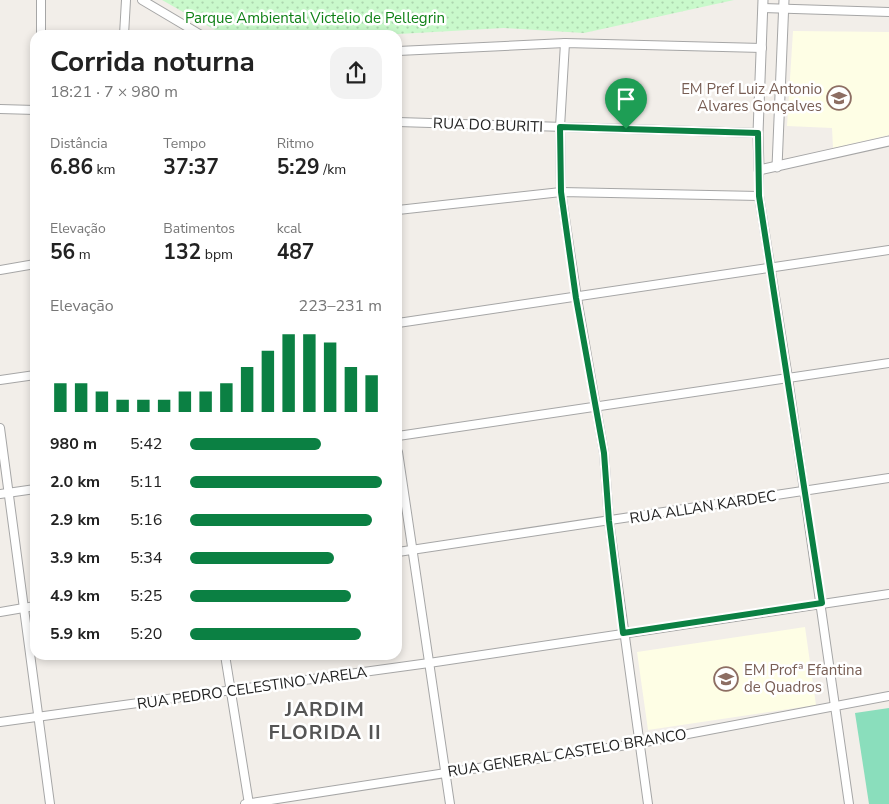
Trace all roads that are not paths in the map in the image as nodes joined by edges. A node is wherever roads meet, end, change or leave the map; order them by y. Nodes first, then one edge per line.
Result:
1 (41, 0) edge
2 (126, 0) edge
3 (142, 0) edge
4 (763, 4) edge
5 (784, 4) edge
6 (889, 12) edge
7 (40, 30) edge
8 (124, 30) edge
9 (193, 30) edge
10 (565, 43) junction
11 (762, 48) junction
12 (402, 51) edge
13 (0, 109) edge
14 (30, 110) edge
15 (402, 122) edge
16 (560, 127) junction
17 (758, 133) junction
18 (889, 141) edge
19 (777, 167) junction
20 (759, 170) junction
21 (561, 192) junction
22 (759, 196) junction
23 (402, 210) edge
24 (889, 250) edge
25 (30, 265) edge
26 (771, 268) junction
27 (0, 270) edge
28 (576, 298) junction
29 (402, 322) edge
30 (889, 363) edge
31 (30, 376) edge
32 (788, 378) junction
33 (0, 380) edge
34 (596, 405) junction
35 (0, 428) edge
36 (402, 435) edge
37 (402, 476) edge
38 (889, 478) edge
39 (30, 490) edge
40 (804, 491) junction
41 (9, 492) junction
42 (0, 494) edge
43 (609, 521) junction
44 (414, 550) junction
45 (402, 552) edge
46 (889, 594) edge
47 (822, 603) junction
48 (30, 607) edge
49 (24, 608) junction
50 (0, 612) edge
51 (623, 633) junction
52 (30, 649) edge
53 (32, 660) edge
54 (226, 660) edge
55 (429, 663) junction
56 (230, 689) junction
57 (889, 696) edge
58 (836, 705) junction
59 (40, 718) junction
60 (0, 722) edge
61 (640, 743) junction
62 (445, 772) junction
63 (50, 804) edge
64 (247, 804) edge
65 (450, 804) edge
66 (648, 804) edge
67 (849, 804) edge

1 - 7 street
2 - 8 street
3 - 9 street
4 - 5 street
4 - 11 street
5 - 6 street
5 - 19 street
10 - 11 street
10 - 12 street
10 - 16 street
11 - 17 street
13 - 14 street
15 - 16 street, RUA DO BURITI
16 - 17 street, RUA DO BURITI
16 - 21 street
17 - 20 street
18 - 19 street
19 - 20 street
20 - 22 street
21 - 22 street
21 - 23 street
21 - 28 street
22 - 26 street
24 - 26 street
25 - 27 street
26 - 28 street
26 - 32 street
28 - 29 street
28 - 34 street
30 - 32 street
31 - 33 street
32 - 34 street
32 - 40 street
34 - 36 street
34 - 43 street
35 - 41 street
37 - 44 street
38 - 40 street, RUA ALLAN KARDEC
39 - 41 street
40 - 43 street, RUA ALLAN KARDEC
40 - 47 street
41 - 42 street
41 - 49 street
43 - 44 street, RUA ALLAN KARDEC
43 - 51 street
44 - 45 street, RUA ALLAN KARDEC
44 - 55 street
46 - 47 street, RUA PEDRO CELESTINO VARELA
47 - 51 street, RUA PEDRO CELESTINO VARELA
47 - 58 street
48 - 49 street
49 - 50 street
49 - 52 street
51 - 55 street, RUA PEDRO CELESTINO VARELA
51 - 61 street
53 - 59 street
54 - 56 street
55 - 56 street, RUA PEDRO CELESTINO VARELA
55 - 62 street
56 - 59 street, RUA PEDRO CELESTINO VARELA
56 - 64 street
57 - 58 street, RUA GENERAL CASTELO BRANCO
58 - 61 street, RUA GENERAL CASTELO BRANCO
58 - 67 street
59 - 60 street, RUA PEDRO CELESTINO VARELA
59 - 63 street
61 - 62 street, RUA GENERAL CASTELO BRANCO
61 - 66 street
62 - 64 street, RUA GENERAL CASTELO BRANCO
62 - 65 street

